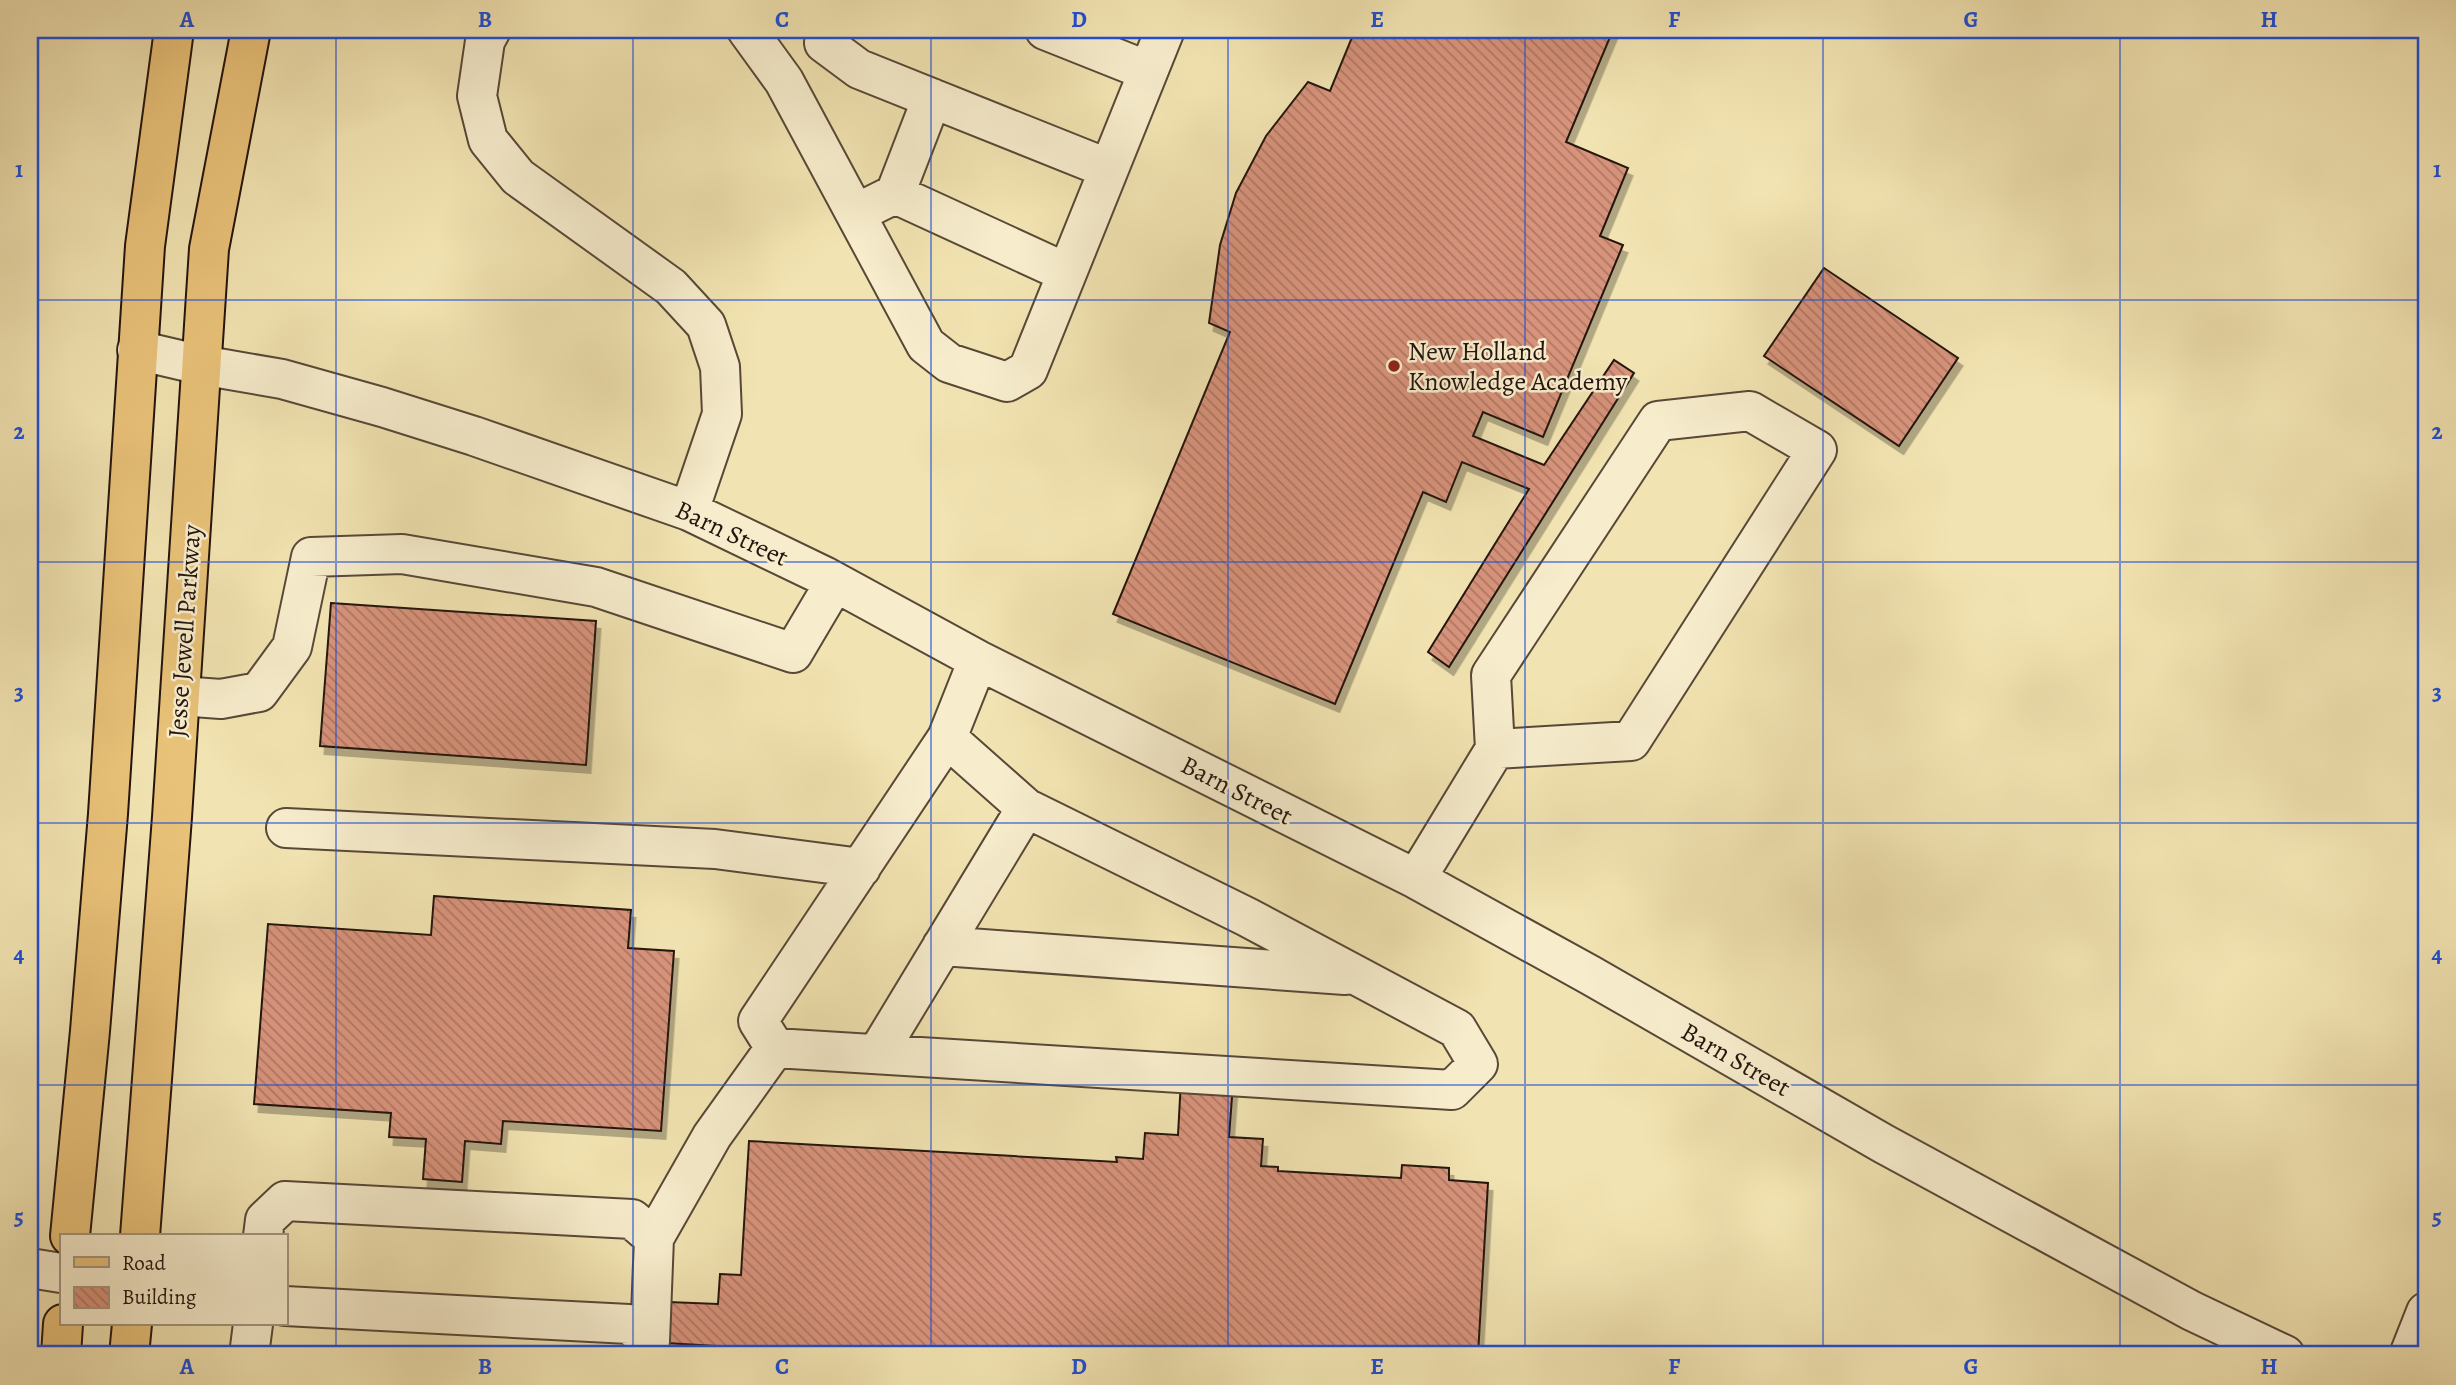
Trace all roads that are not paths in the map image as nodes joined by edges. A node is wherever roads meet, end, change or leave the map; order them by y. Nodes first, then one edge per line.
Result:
1 (174, 30) edge
2 (251, 30) edge
3 (491, 30) edge
4 (747, 30) edge
5 (1045, 30) edge
6 (1165, 30) edge
7 (826, 36) edge
8 (1148, 71) junction
9 (784, 80) junction
10 (932, 98) junction
11 (1109, 169) junction
12 (895, 194) junction
13 (856, 215) junction
14 (1067, 273) junction
15 (137, 350) junction
16 (201, 365) junction
17 (689, 511) junction
18 (835, 582) junction
19 (978, 660) junction
20 (180, 696) junction
21 (947, 738) junction
22 (1495, 749) junction
23 (1026, 808) junction
24 (286, 828) dead end
25 (861, 868) junction
26 (1416, 879) junction
27 (943, 946) junction
28 (1359, 976) junction
29 (775, 1048) junction
30 (877, 1054) junction
31 (70, 1234) edge
32 (139, 1234) edge
33 (263, 1234) edge
34 (654, 1238) junction
35 (30, 1268) edge
36 (60, 1273) edge
37 (287, 1306) edge
38 (2426, 1312) edge
39 (63, 1326) edge
40 (132, 1326) edge
41 (253, 1326) edge
42 (650, 1348) edge
43 (61, 1355) edge
44 (130, 1355) edge
45 (249, 1355) edge
46 (2285, 1355) edge
47 (2409, 1355) edge

1 - 15 main road
2 - 16 main road, Jesse Jewell Parkway
3 - 17 street
4 - 9 street
5 - 8 street
6 - 8 street
7 - 9 street
7 - 10 street
8 - 11 street
9 - 13 street
10 - 11 street
10 - 12 street
11 - 14 street
12 - 13 street
12 - 14 street
13 - 14 street
15 - 16 street, Barn Street
15 - 31 main road
16 - 17 street, Barn Street
16 - 20 main road, Jesse Jewell Parkway
17 - 18 street, Barn Street
18 - 19 street, Barn Street
18 - 20 street
19 - 21 street
19 - 26 street, Barn Street
20 - 32 main road, Jesse Jewell Parkway
21 - 23 street
21 - 25 street
22 - 22 street
22 - 26 street
23 - 27 street
23 - 28 street
24 - 25 street
25 - 29 street
26 - 46 street, Barn Street
27 - 28 street
27 - 30 street
28 - 30 street
29 - 30 street
29 - 34 street
33 - 34 street
34 - 42 street
35 - 36 street
37 - 42 street
38 - 47 street
39 - 43 main road
40 - 44 main road
41 - 45 street

